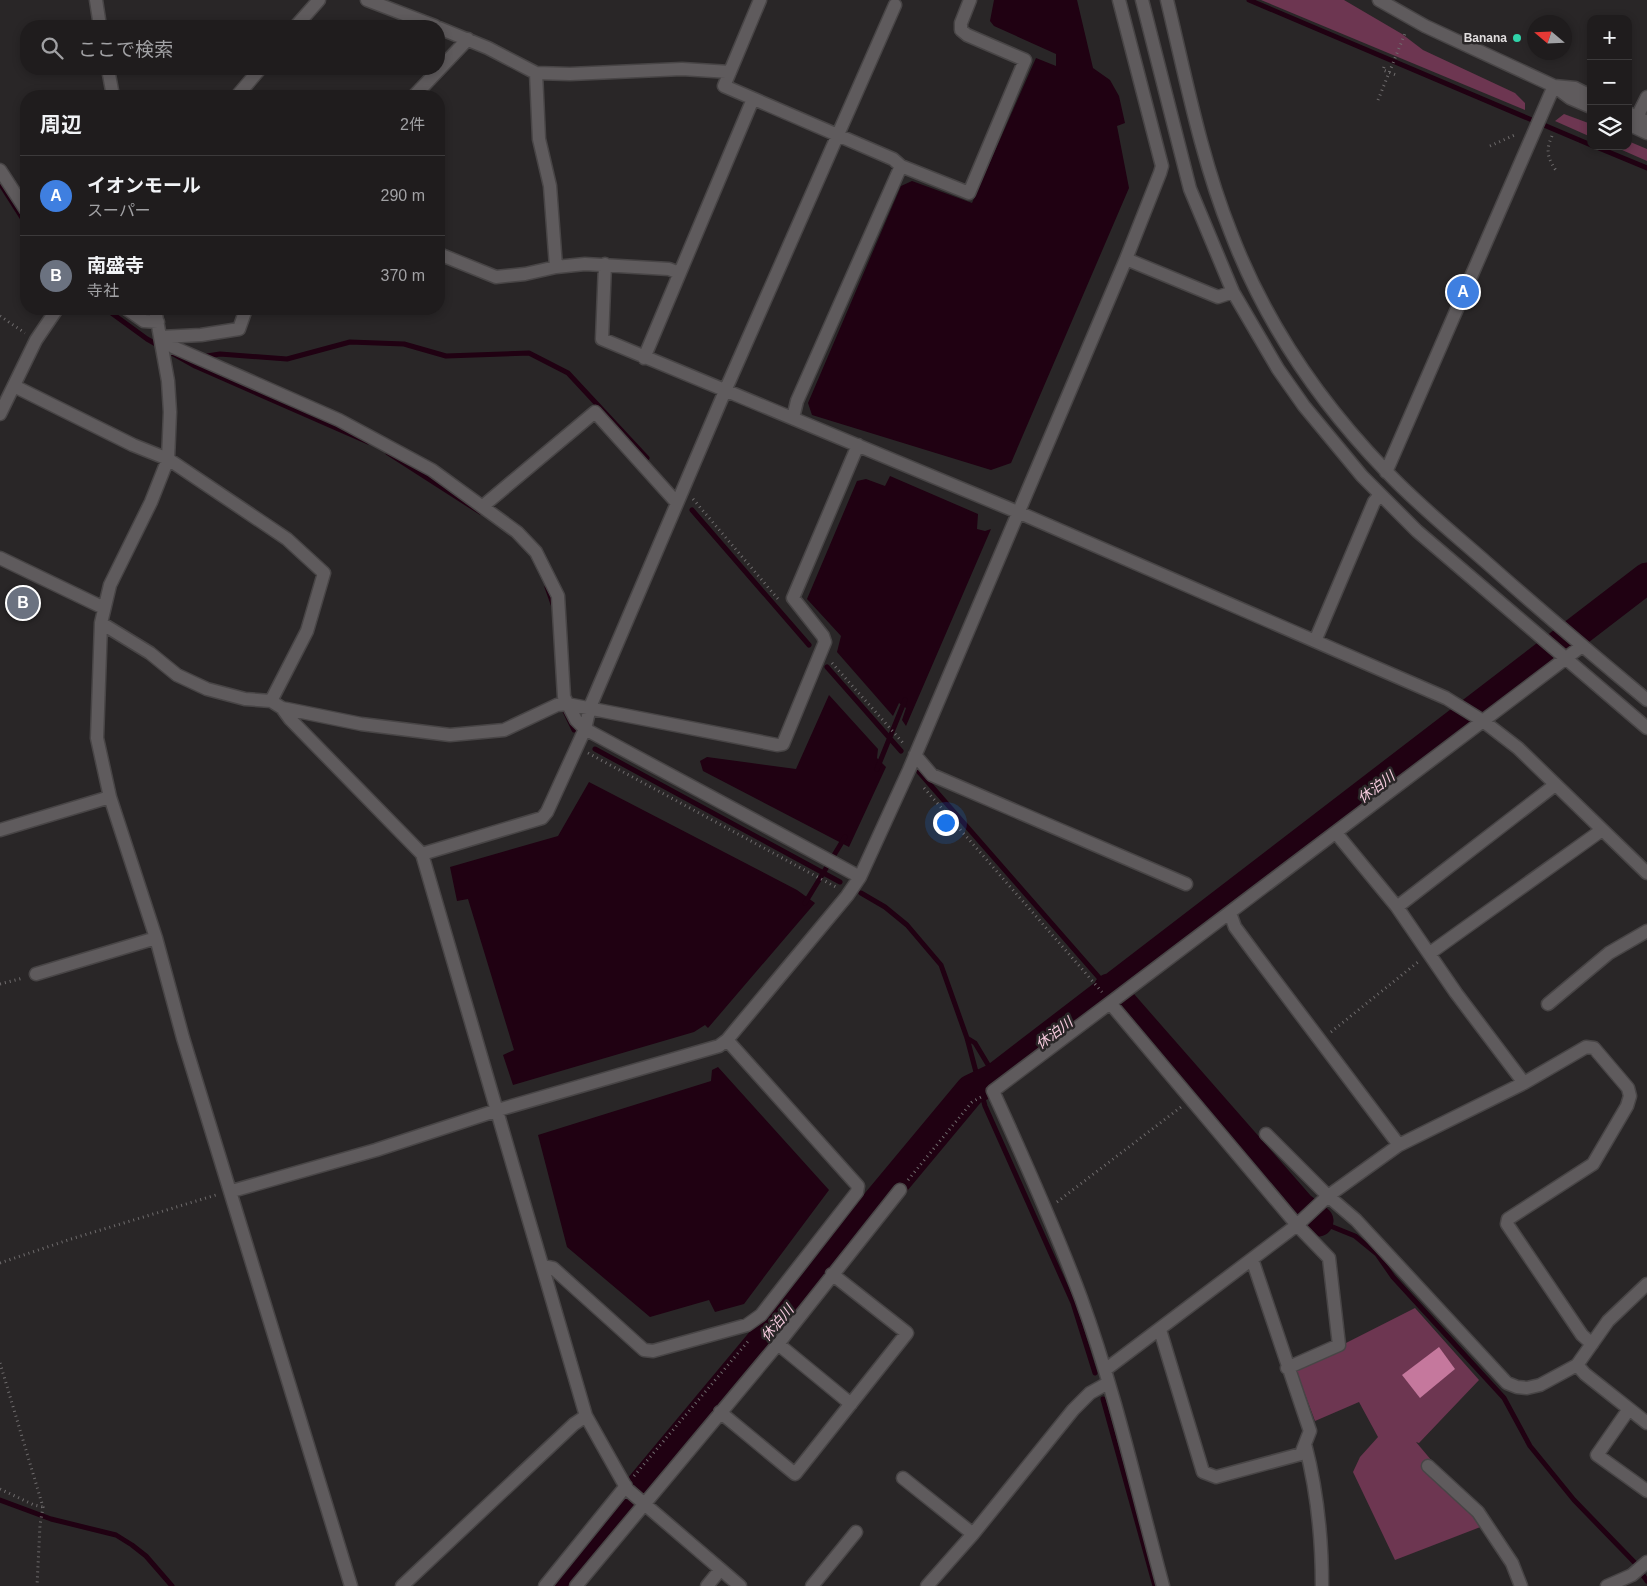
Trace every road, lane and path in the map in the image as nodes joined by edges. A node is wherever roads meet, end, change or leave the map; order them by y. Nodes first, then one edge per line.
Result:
1 (96, 0) edge
2 (319, 0) edge
3 (367, 0) edge
4 (760, 0) edge
5 (970, 0) edge
6 (1119, 0) edge
7 (1142, 0) edge
8 (1167, 0) edge
9 (1379, 0) edge
10 (895, 5) dead end
11 (99, 20) edge
12 (301, 20) edge
13 (419, 20) edge
14 (445, 30) edge
15 (1406, 30) dead end
16 (468, 39) junction
17 (445, 63) edge
18 (1384, 67) dead end
19 (730, 72) junction
20 (536, 73) junction
21 (1389, 73) junction
22 (1398, 73) dead end
23 (109, 75) edge
24 (255, 75) edge
25 (434, 75) edge
26 (1554, 86) junction
27 (113, 90) edge
28 (242, 90) edge
29 (420, 90) edge
30 (1587, 94) edge
31 (1647, 97) edge
32 (753, 100) junction
33 (1378, 100) dead end
34 (1587, 105) edge
35 (1635, 119) edge
36 (1521, 130) dead end
37 (1647, 133) edge
38 (837, 136) junction
39 (1552, 136) dead end
40 (1490, 146) dead end
41 (1183, 161) junction
42 (901, 166) junction
43 (1162, 166) junction
44 (0, 170) edge
45 (1557, 172) dead end
46 (20, 201) edge
47 (445, 256) edge
48 (1126, 259) junction
49 (605, 264) junction
50 (556, 267) junction
51 (679, 273) junction
52 (1233, 292) junction
53 (53, 315) edge
54 (136, 315) edge
55 (156, 315) edge
56 (244, 315) edge
57 (0, 316) edge
58 (158, 322) junction
59 (161, 336) junction
60 (36, 340) junction
61 (644, 358) junction
62 (14, 386) junction
63 (725, 391) junction
64 (0, 414) edge
65 (793, 418) junction
66 (858, 445) junction
67 (168, 460) junction
68 (1386, 472) junction
69 (684, 488) junction
70 (1380, 495) junction
71 (677, 503) junction
72 (483, 506) junction
73 (1020, 513) junction
74 (0, 558) edge
75 (784, 606) dead end
76 (104, 608) junction
77 (101, 623) junction
78 (1315, 642) junction
79 (1581, 645) junction
80 (821, 650) junction
81 (1564, 657) junction
82 (1647, 700) edge
83 (270, 701) junction
84 (567, 704) junction
85 (590, 707) junction
86 (282, 708) junction
87 (1480, 719) junction
88 (1647, 728) edge
89 (585, 730) junction
90 (577, 746) junction
91 (915, 755) junction
92 (909, 770) junction
93 (1555, 785) junction
94 (110, 796) junction
95 (0, 830) edge
96 (1602, 830) junction
97 (1336, 833) junction
98 (422, 854) junction
99 (1647, 873) edge
100 (860, 877) junction
101 (1186, 884) dead end
102 (847, 896) junction
103 (1397, 907) junction
104 (1230, 913) junction
105 (1647, 931) edge
106 (156, 938) junction
107 (1430, 953) junction
108 (36, 974) joint
109 (0, 984) edge
110 (1108, 1000) junction
111 (1548, 1004) dead end
112 (727, 1040) junction
113 (1319, 1042) junction
114 (1524, 1083) junction
115 (993, 1091) junction
116 (1192, 1099) junction
117 (498, 1110) junction
118 (1266, 1134) dead end
119 (1399, 1145) junction
120 (900, 1190) joint
121 (232, 1191) junction
122 (1328, 1196) junction
123 (1045, 1211) junction
124 (1297, 1225) junction
125 (1252, 1259) junction
126 (0, 1263) edge
127 (544, 1266) junction
128 (832, 1274) junction
129 (1647, 1284) edge
130 (755, 1322) junction
131 (1160, 1330) junction
132 (778, 1344) junction
133 (1592, 1344) junction
134 (0, 1363) edge
135 (1576, 1364) junction
136 (1287, 1368) junction
137 (1107, 1377) junction
138 (851, 1404) junction
139 (1629, 1409) junction
140 (720, 1412) junction
141 (586, 1416) junction
142 (1647, 1423) edge
143 (1305, 1444) junction
144 (1428, 1466) dead end
145 (903, 1478) dead end
146 (626, 1487) junction
147 (0, 1489) edge
148 (1647, 1491) edge
149 (642, 1503) junction
150 (43, 1509) junction
151 (856, 1532) dead end
152 (973, 1534) junction
153 (1647, 1562) edge
154 (720, 1570) junction
155 (37, 1586) edge
156 (351, 1586) edge
157 (402, 1586) edge
158 (545, 1586) edge
159 (576, 1586) edge
160 (707, 1586) edge
161 (740, 1586) edge
162 (812, 1586) edge
163 (927, 1586) edge
164 (1164, 1586) edge
165 (1322, 1586) edge
166 (1521, 1586) edge
167 (1608, 1586) edge

1 - 11 street
2 - 12 street
3 - 13 street
4 - 19 street
5 - 42 street
6 - 43 street
7 - 41 street
8 - 68 street
9 - 26 street
10 - 38 street
14 - 16 street
15 - 21 path
16 - 17 street
16 - 20 street
18 - 21 path
19 - 20 street
19 - 32 street
20 - 50 street
21 - 22 path
21 - 33 path
23 - 27 street
24 - 28 street
25 - 29 street
26 - 30 street
26 - 34 street
26 - 68 street
31 - 35 street
32 - 38 street
32 - 51 street
35 - 37 street
36 - 40 path
38 - 42 street
38 - 63 street
39 - 45 path
41 - 43 street
41 - 52 street
42 - 65 street
43 - 48 street
44 - 46 street
47 - 50 street
48 - 52 street
48 - 73 street
49 - 50 street
49 - 51 street
49 - 61 street
51 - 61 street
52 - 70 street
53 - 60 street
54 - 58 street
55 - 58 street
56 - 59 street
57 - 60 path
58 - 59 street
59 - 67 street
59 - 72 street
60 - 62 street
61 - 63 street
62 - 64 street
62 - 67 street
63 - 65 street
63 - 69 street
65 - 66 street
66 - 73 street
66 - 80 street
67 - 76 street
67 - 83 street
68 - 79 street
69 - 71 street
69 - 75 path
70 - 78 street
70 - 81 street
71 - 72 street
71 - 85 street
72 - 84 street
73 - 78 street
73 - 91 street
74 - 76 street
76 - 77 street
77 - 83 street
77 - 94 street
78 - 87 street
79 - 81 street
79 - 82 street
80 - 85 street
80 - 91 path
81 - 87 street
81 - 88 street
83 - 86 street
84 - 85 street
84 - 86 street
84 - 89 street
85 - 89 street
86 - 98 street
87 - 93 street
87 - 97 street
89 - 90 street
89 - 100 street
90 - 98 street
90 - 102 path
91 - 92 street
91 - 101 street
92 - 100 street
92 - 110 path
93 - 96 street
93 - 103 street
94 - 95 street
94 - 106 street
96 - 99 street
96 - 107 street
97 - 103 street
97 - 104 street
98 - 117 street
100 - 102 street
102 - 112 street
103 - 107 street
104 - 110 street
104 - 113 street
105 - 111 street
106 - 108 street
106 - 121 street
107 - 113 path
107 - 114 street
108 - 109 path
110 - 115 street
110 - 116 street
112 - 117 street
112 - 130 street
113 - 119 street
114 - 119 street
114 - 133 street
115 - 120 path
115 - 123 street
116 - 123 path
116 - 124 street
117 - 121 street
117 - 127 street
118 - 122 street
119 - 122 street
120 - 128 street
121 - 126 path
121 - 156 street
122 - 124 street
122 - 135 street
123 - 137 street
124 - 125 street
124 - 136 street
125 - 131 street
125 - 136 street
127 - 130 street
127 - 141 street
128 - 132 street
128 - 138 street
129 - 133 street
130 - 146 path
131 - 137 street
131 - 143 street
132 - 138 street
132 - 140 street
133 - 135 street
134 - 150 path
135 - 139 street
136 - 143 street
137 - 152 street
137 - 164 street
138 - 140 street
139 - 142 street
139 - 148 street
140 - 149 street
141 - 146 street
141 - 157 street
143 - 165 street
144 - 166 street
145 - 152 street
146 - 149 street
146 - 158 street
147 - 150 path
149 - 154 street
149 - 159 street
150 - 155 path
151 - 162 street
152 - 163 street
153 - 167 street
154 - 160 street
154 - 161 street

